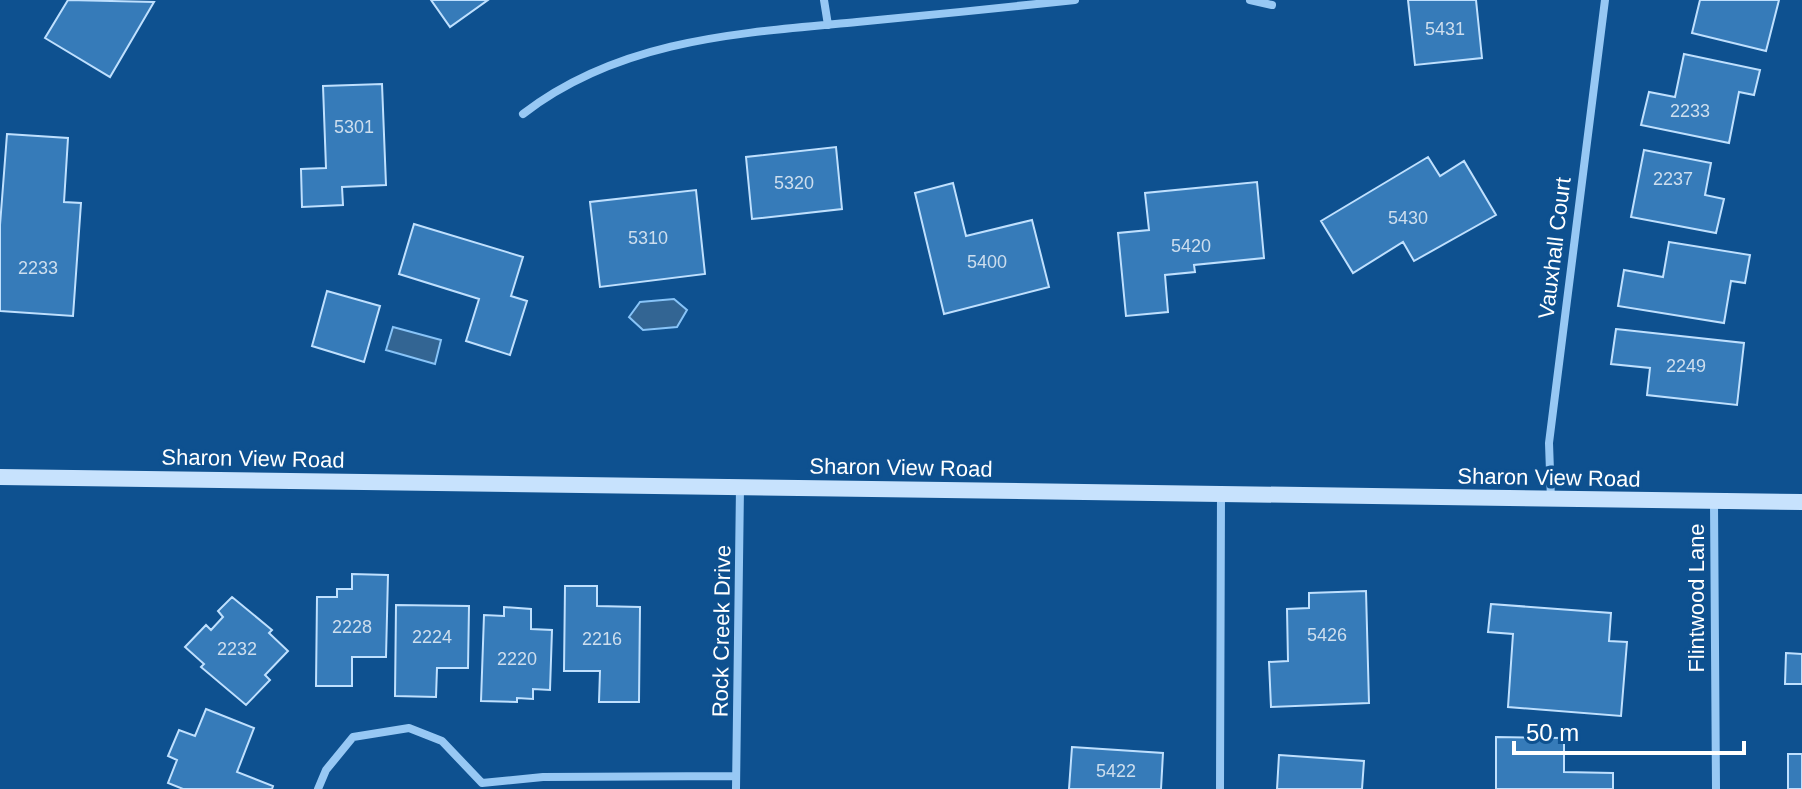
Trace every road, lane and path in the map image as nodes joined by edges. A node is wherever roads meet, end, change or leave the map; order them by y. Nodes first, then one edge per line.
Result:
1 (824, 0) edge
2 (1075, 0) edge
3 (1250, 0) edge
4 (1605, 0) edge
5 (1272, 5) dead end
6 (828, 25) junction
7 (523, 114) dead end
8 (0, 477) edge
9 (740, 487) junction
10 (1221, 494) junction
11 (1552, 500) junction
12 (1802, 502) edge
13 (1714, 503) junction
14 (736, 776) junction
15 (482, 786) edge
16 (318, 789) edge
17 (736, 789) edge
18 (1220, 789) edge
19 (1716, 789) edge

1 - 6 street
2 - 6 street
3 - 5 street
4 - 11 street, Vauxhall Court
6 - 7 street
8 - 9 street, Sharon View Road
9 - 10 street, Sharon View Road
9 - 14 street, Rock Creek Drive
10 - 11 street, Sharon View Road
10 - 18 street
11 - 13 street, Sharon View Road
12 - 13 street, Sharon View Road
13 - 19 street, Flintwood Lane
14 - 15 street
14 - 17 street, Rock Creek Drive
15 - 16 street

